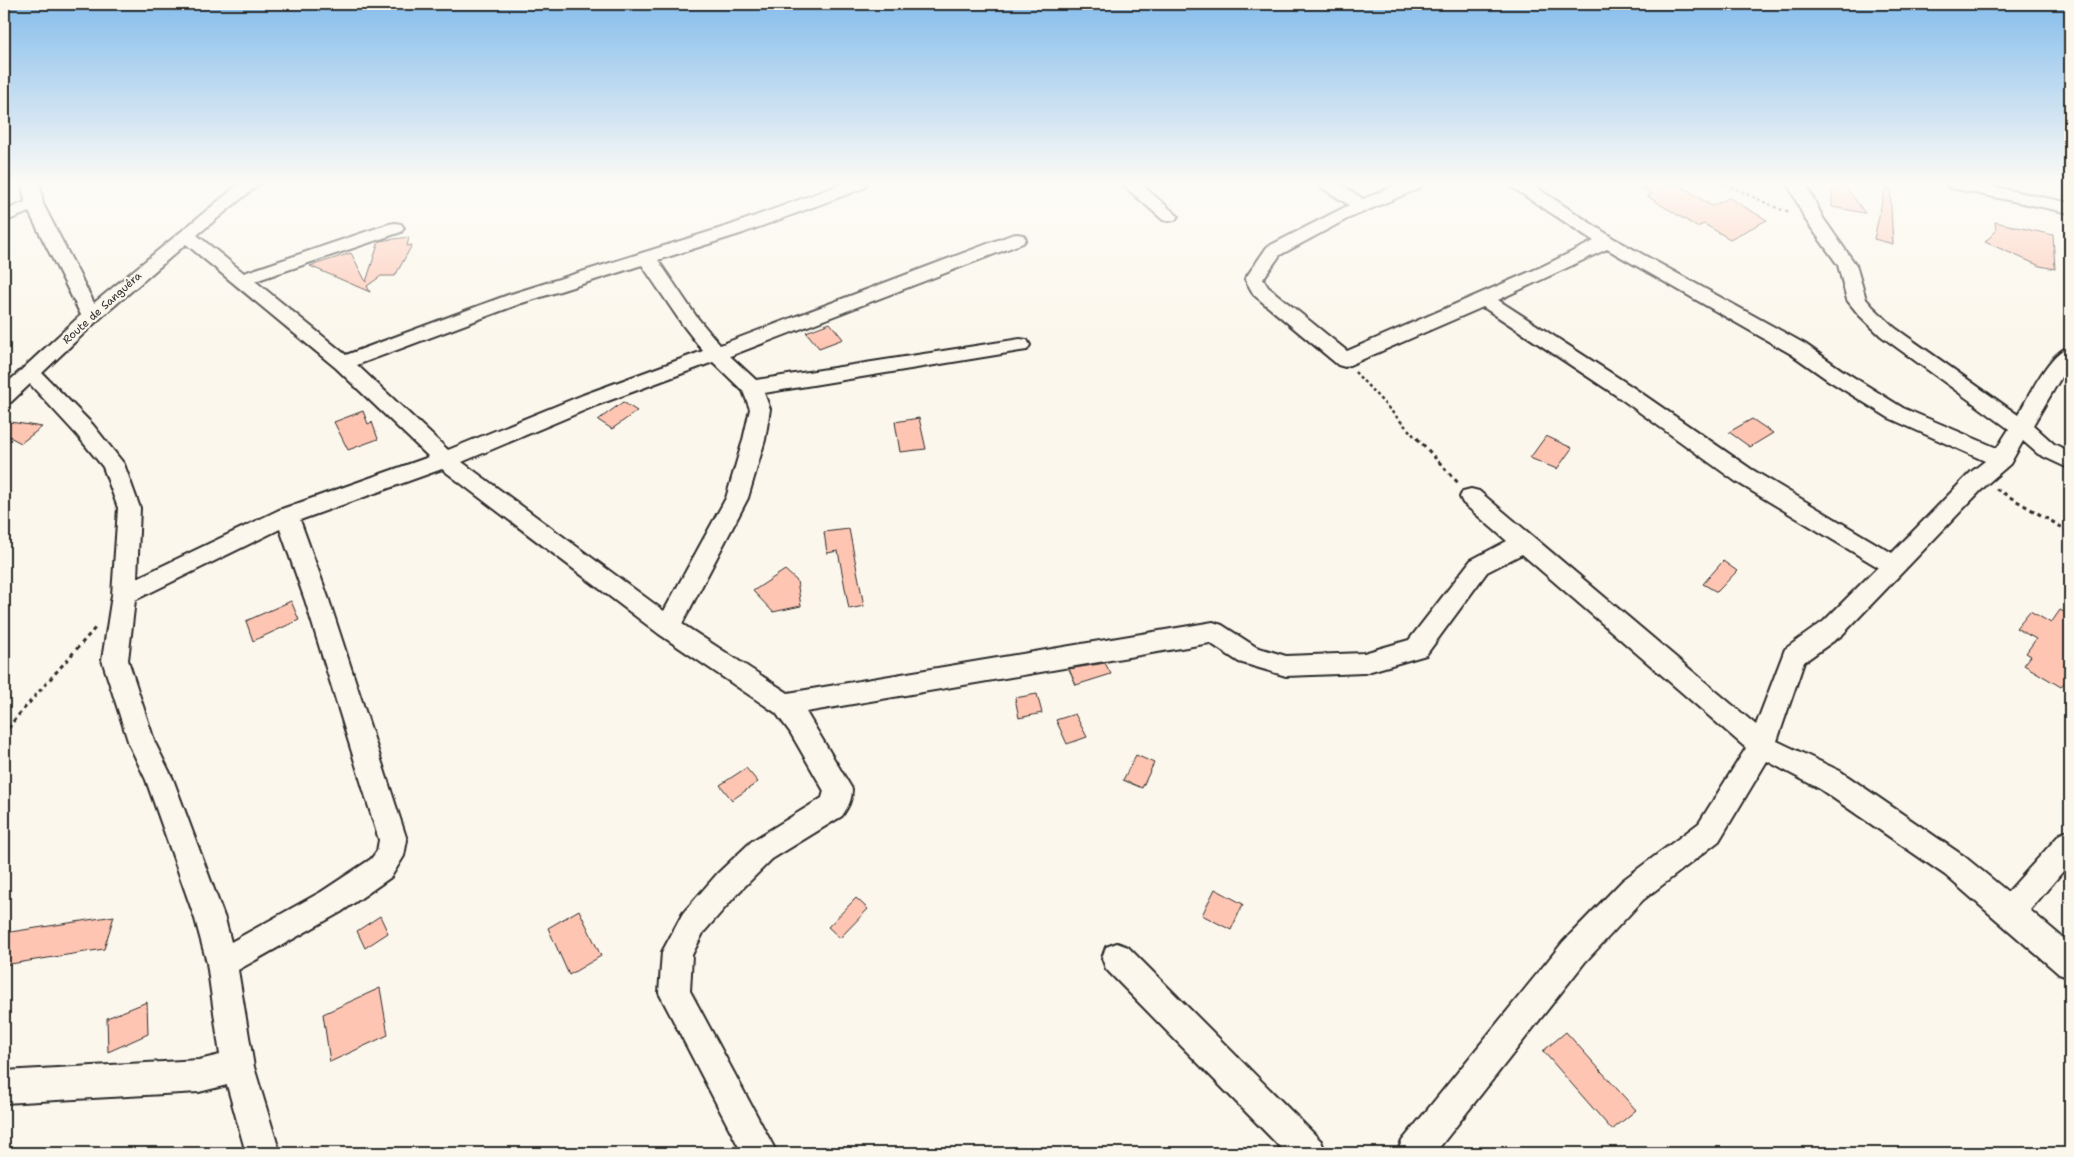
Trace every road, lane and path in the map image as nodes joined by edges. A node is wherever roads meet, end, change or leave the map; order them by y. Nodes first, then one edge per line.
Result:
1 (51, 238) edge
2 (182, 238) edge
3 (190, 238) edge
4 (365, 238) edge
5 (712, 238) edge
6 (1297, 238) edge
7 (1601, 238) edge
8 (1827, 238) edge
9 (1017, 239) dead end
10 (1607, 242) junction
11 (648, 258) junction
12 (240, 280) junction
13 (1484, 299) junction
14 (91, 316) junction
15 (1020, 345) dead end
16 (2070, 353) edge
17 (716, 354) junction
18 (1345, 360) junction
19 (343, 363) junction
20 (31, 374) junction
21 (752, 388) junction
22 (4, 397) edge
23 (2022, 428) junction
24 (2002, 459) junction
25 (445, 460) junction
26 (2070, 461) edge
27 (1979, 478) junction
28 (1471, 497) joint
29 (288, 516) junction
30 (2070, 532) edge
31 (1524, 543) junction
32 (1894, 565) junction
33 (124, 595) junction
34 (98, 624) dead end
35 (668, 627) junction
36 (785, 705) junction
37 (4, 735) edge
38 (1762, 746) junction
39 (2070, 843) edge
40 (2010, 911) junction
41 (1117, 958) dead end
42 (222, 963) junction
43 (2070, 963) edge
44 (238, 1067) junction
45 (4, 1087) edge
46 (263, 1153) edge
47 (760, 1153) edge
48 (1309, 1153) edge
49 (1414, 1153) edge

1 - 14 street
2 - 14 street, Route de Sanguéra
3 - 12 street
4 - 12 street
5 - 11 street
6 - 18 street
7 - 10 street
8 - 23 street
9 - 17 street
10 - 13 street
10 - 24 street
11 - 17 street
11 - 19 street
12 - 19 street
13 - 18 street
13 - 32 street
14 - 20 street, Route de Sanguéra
15 - 21 street
16 - 23 street
17 - 21 street
17 - 25 street
18 - 28 path
19 - 25 street
20 - 22 street, Route de Sanguéra
20 - 33 street
21 - 35 street
23 - 24 street
23 - 26 street
24 - 27 street
25 - 29 street
25 - 35 street
27 - 30 path
27 - 32 street
28 - 31 street
29 - 33 street
29 - 42 street
31 - 36 street
31 - 38 street
32 - 38 street
33 - 42 street
34 - 37 path
35 - 36 street
36 - 47 street
38 - 40 street
38 - 49 street
39 - 40 street
40 - 43 street
41 - 48 street
42 - 44 street
44 - 45 street
44 - 46 street

